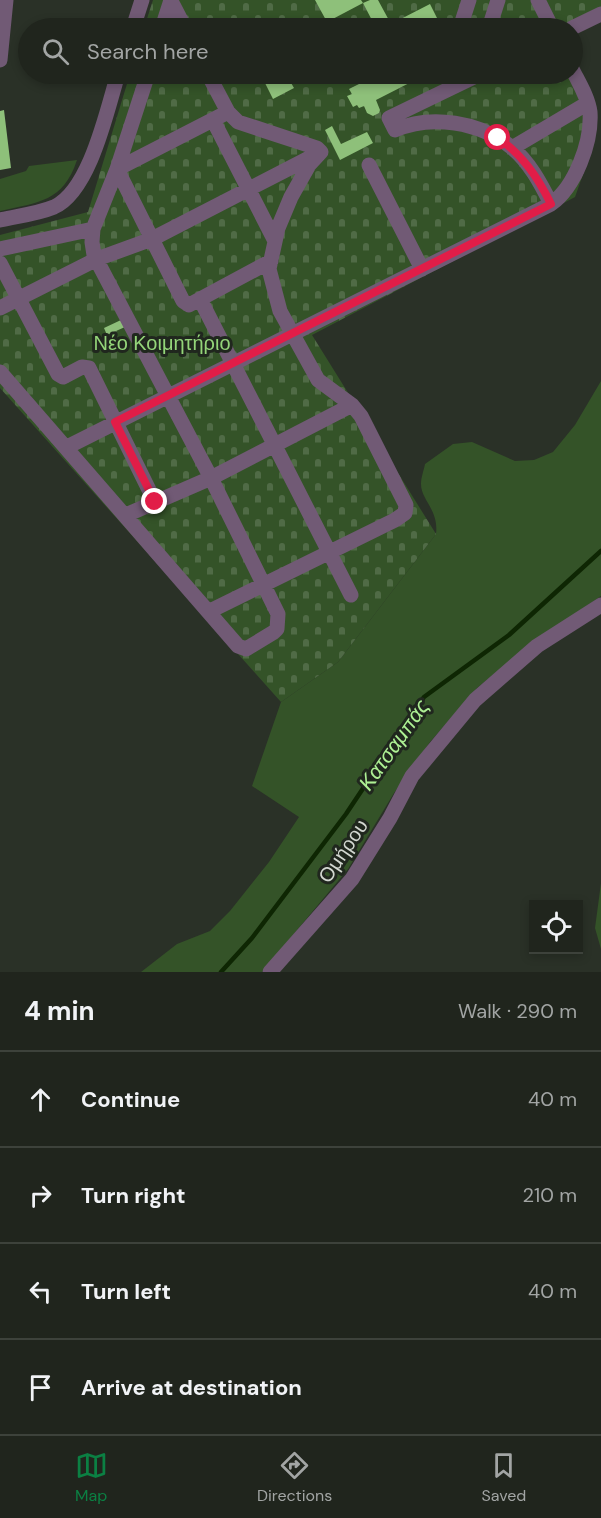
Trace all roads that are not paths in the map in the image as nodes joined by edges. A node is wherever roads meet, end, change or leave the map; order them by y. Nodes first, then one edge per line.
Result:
1 (6, 0) edge
2 (142, 0) edge
3 (469, 0) edge
4 (498, 0) edge
5 (538, 0) edge
6 (171, 1) edge
7 (601, 14) edge
8 (136, 18) edge
9 (165, 18) edge
10 (180, 18) edge
11 (463, 18) edge
12 (492, 18) edge
13 (547, 18) edge
14 (583, 23) edge
15 (0, 60) edge
16 (115, 84) edge
17 (145, 84) edge
18 (213, 84) edge
19 (447, 84) edge
20 (580, 84) edge
21 (588, 103) junction
22 (228, 112) junction
23 (213, 120) junction
24 (512, 148) junction
25 (321, 152) junction
26 (369, 165) dead end
27 (117, 169) junction
28 (248, 189) junction
29 (551, 204) junction
30 (0, 220) edge
31 (93, 229) junction
32 (152, 239) junction
33 (275, 241) junction
34 (0, 249) edge
35 (97, 260) junction
36 (271, 261) junction
37 (0, 263) edge
38 (422, 269) junction
39 (18, 298) junction
40 (200, 299) junction
41 (0, 308) edge
42 (293, 333) junction
43 (233, 363) junction
44 (0, 372) edge
45 (167, 395) junction
46 (352, 405) junction
47 (115, 422) junction
48 (274, 445) junction
49 (67, 447) junction
50 (211, 478) junction
51 (155, 502) junction
52 (126, 515) junction
53 (330, 553) junction
54 (264, 585) junction
55 (351, 596) dead end
56 (601, 604) edge
57 (210, 612) junction
58 (270, 972) edge

1 - 15 street
2 - 8 street
3 - 11 street
4 - 12 street
5 - 13 street
6 - 9 street
6 - 10 street
7 - 14 street
16 - 30 street
17 - 27 street
18 - 22 street
19 - 24 street
20 - 21 street
21 - 24 street
21 - 29 street
22 - 23 street
22 - 25 street
23 - 27 street
23 - 28 street
24 - 29 street
25 - 28 street
25 - 33 street
26 - 38 street
27 - 31 street
27 - 32 street
28 - 32 street
28 - 33 street
29 - 38 street
31 - 34 street
31 - 35 street
32 - 35 street
32 - 40 street
33 - 36 street
35 - 39 street
35 - 45 street
36 - 40 street
36 - 42 street
37 - 39 street
38 - 42 street
39 - 41 street
39 - 47 street
40 - 43 street
42 - 43 street
42 - 46 street
43 - 45 street
43 - 48 street
44 - 49 street
45 - 47 street
45 - 50 street
46 - 48 street
46 - 53 street
47 - 49 street
47 - 51 street
48 - 50 street
48 - 53 street
49 - 52 street
50 - 51 street
50 - 54 street
51 - 52 street
52 - 57 street
53 - 54 street
53 - 55 street
54 - 57 street
54 - 57 street
56 - 58 street, Ομήρου

